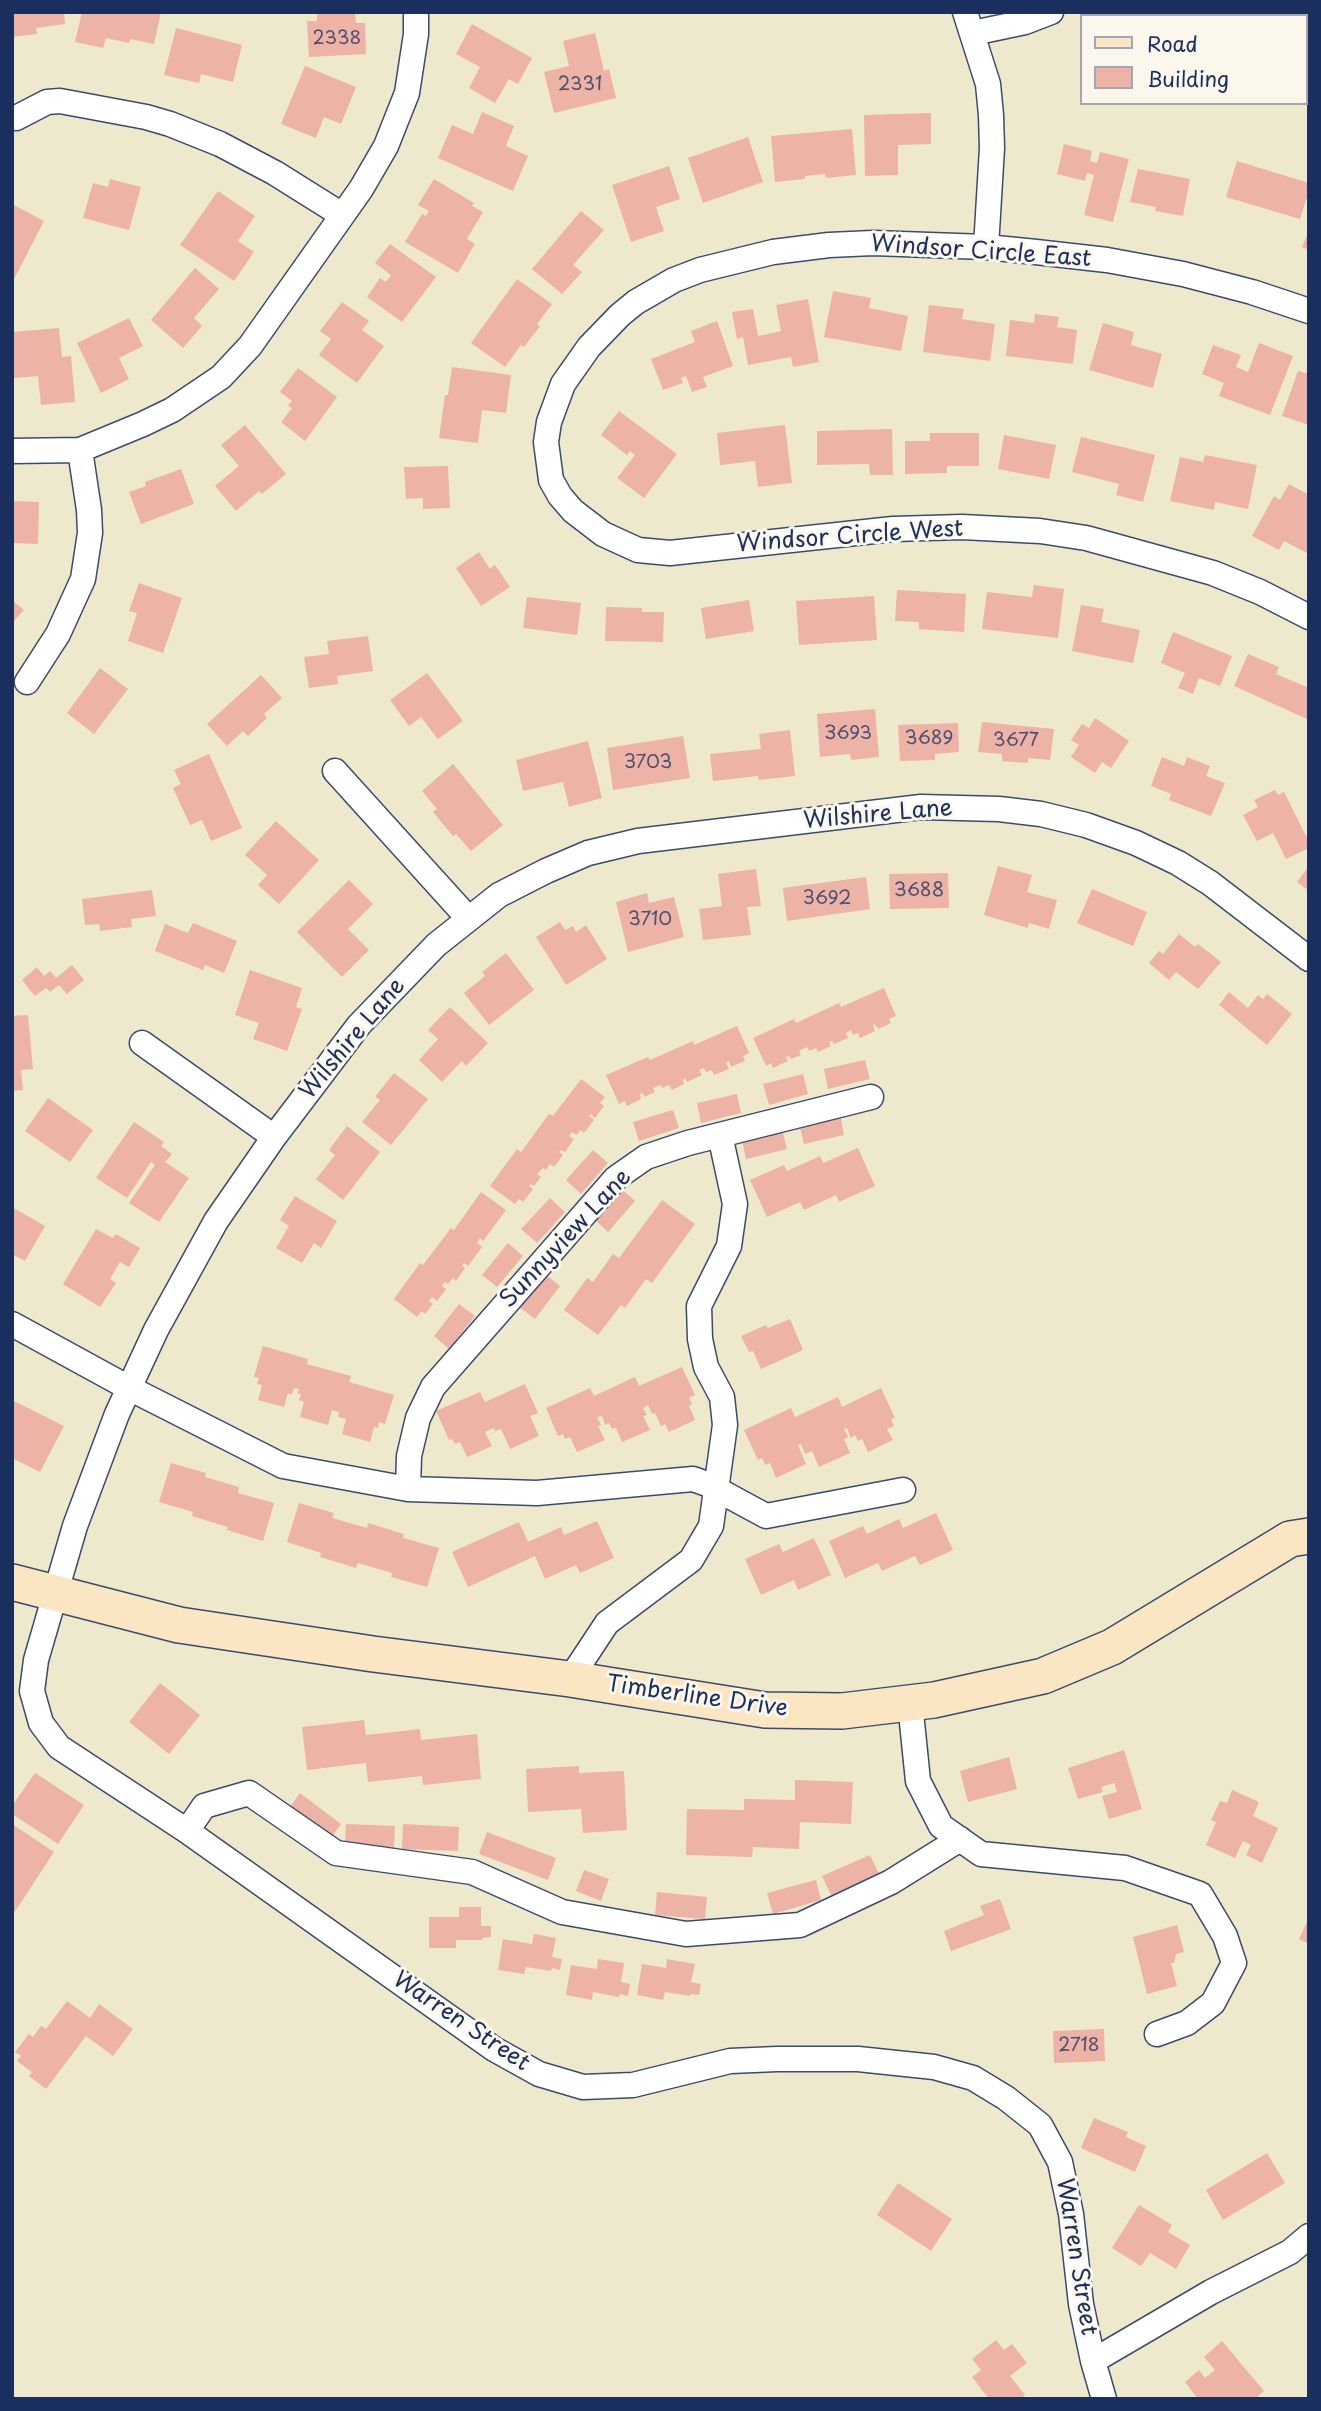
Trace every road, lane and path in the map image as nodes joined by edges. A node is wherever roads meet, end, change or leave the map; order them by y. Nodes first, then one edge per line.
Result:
1 (416, 12) edge
2 (1051, 12) edge
3 (969, 23) edge
4 (16, 118) dead end
5 (342, 215) junction
6 (986, 247) junction
7 (1309, 312) edge
8 (80, 450) junction
9 (12, 451) edge
10 (670, 553) joint
11 (1309, 617) edge
12 (27, 682) dead end
13 (335, 771) dead end
14 (468, 918) junction
15 (1309, 959) edge
16 (142, 1043) dead end
17 (871, 1097) dead end
18 (720, 1135) junction
19 (274, 1137) junction
20 (12, 1324) edge
21 (129, 1388) junction
22 (408, 1489) junction
23 (716, 1489) junction
24 (903, 1490) dead end
25 (1309, 1536) edge
26 (12, 1582) edge
27 (54, 1594) junction
28 (570, 1679) junction
29 (910, 1703) junction
30 (187, 1831) junction
31 (960, 1839) junction
32 (1157, 2034) dead end
33 (1309, 2235) edge
34 (1093, 2361) junction
35 (1104, 2399) edge

1 - 5 street
2 - 3 street
3 - 6 street
4 - 5 street
5 - 8 street
6 - 7 street, Windsor Circle East
6 - 10 street, Windsor Circle East
8 - 9 street
8 - 12 street
10 - 11 street, Windsor Circle West
13 - 14 street
14 - 15 street, Wilshire Lane
14 - 19 street, Wilshire Lane
16 - 19 street
17 - 18 street, Sunnyview Lane
18 - 22 street, Sunnyview Lane
18 - 23 street
19 - 21 street, Wilshire Lane
20 - 21 street
21 - 22 street
21 - 27 street, Wilshire Lane
22 - 23 street
23 - 24 street
23 - 28 street
25 - 29 street, Timberline Drive
26 - 27 street
27 - 28 street, Timberline Drive
27 - 30 street, Warren Street
28 - 29 street, Timberline Drive
29 - 31 street
30 - 31 street
30 - 34 street, Warren Street
31 - 32 street
33 - 34 street, Warren Street
34 - 35 street, Warren Street

